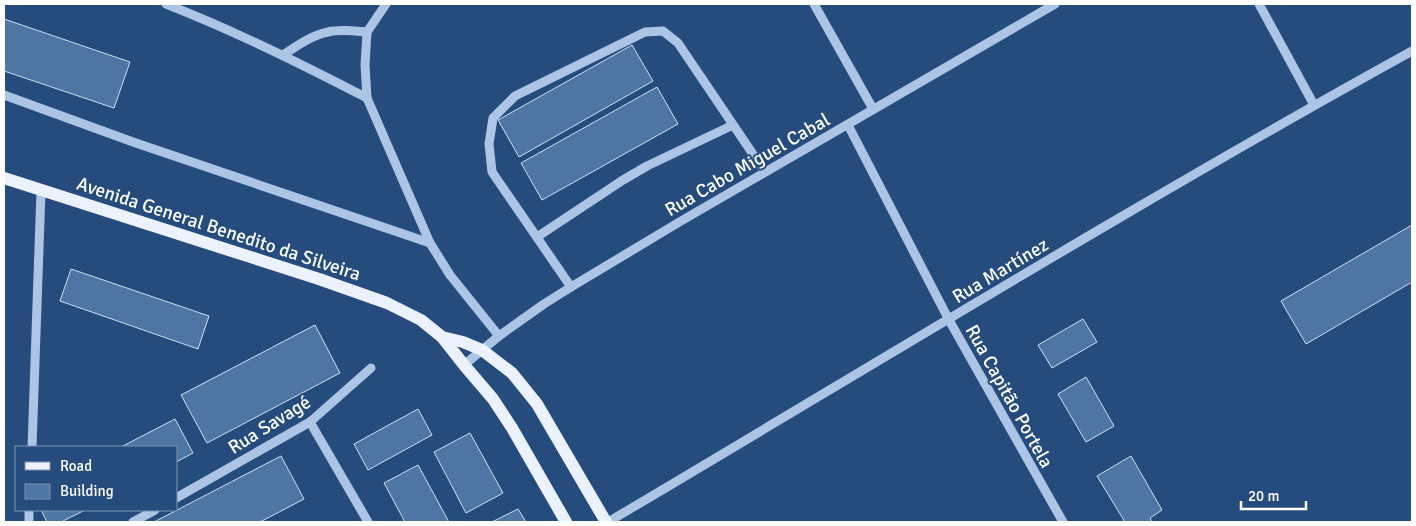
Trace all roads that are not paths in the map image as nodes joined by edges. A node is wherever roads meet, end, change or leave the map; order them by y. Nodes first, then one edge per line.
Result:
1 (166, 4) edge
2 (386, 4) edge
3 (814, 4) edge
4 (1055, 4) edge
5 (1258, 4) edge
6 (367, 32) junction
7 (1412, 51) edge
8 (283, 55) junction
9 (4, 95) edge
10 (367, 98) junction
11 (1314, 105) junction
12 (872, 109) junction
13 (733, 125) junction
14 (848, 125) junction
15 (765, 172) junction
16 (4, 178) edge
17 (41, 190) junction
18 (536, 236) junction
19 (430, 243) junction
20 (571, 287) junction
21 (949, 320) junction
22 (499, 336) junction
23 (442, 337) junction
24 (482, 350) junction
25 (464, 365) junction
26 (371, 368) dead end
27 (310, 422) junction
28 (32, 446) edge
29 (178, 497) edge
30 (153, 511) edge
31 (133, 522) edge
32 (368, 522) edge
33 (566, 522) edge
34 (607, 522) edge
35 (1063, 522) edge

1 - 8 street
2 - 6 street
3 - 12 street
4 - 12 street, Rua Cabo Miguel Cabal
5 - 11 street
6 - 8 street
6 - 10 street
7 - 11 street, Rua Martínez
8 - 10 street
9 - 19 street
10 - 19 street
11 - 21 street, Rua Martínez
12 - 14 street, Rua Cabo Miguel Cabal
13 - 15 street
13 - 18 street
13 - 18 street
14 - 15 street, Rua Cabo Miguel Cabal
14 - 21 street, Rua Capitão Portela
15 - 20 street, Rua Cabo Miguel Cabal
16 - 17 main road, Avenida General Benedito da Silveira
17 - 23 main road, Avenida General Benedito da Silveira
17 - 28 street
18 - 20 street
19 - 22 street
20 - 22 street, Rua Cabo Miguel Cabal
21 - 34 street, Rua Martínez
21 - 35 street, Rua Capitão Portela
22 - 24 street, Rua Cabo Miguel Cabal
23 - 24 main road
23 - 25 main road
24 - 25 street, Rua Cabo Miguel Cabal
24 - 34 main road
25 - 33 main road
26 - 27 street, Rua Savagé
27 - 29 street, Rua Savagé
27 - 32 street
30 - 31 street

